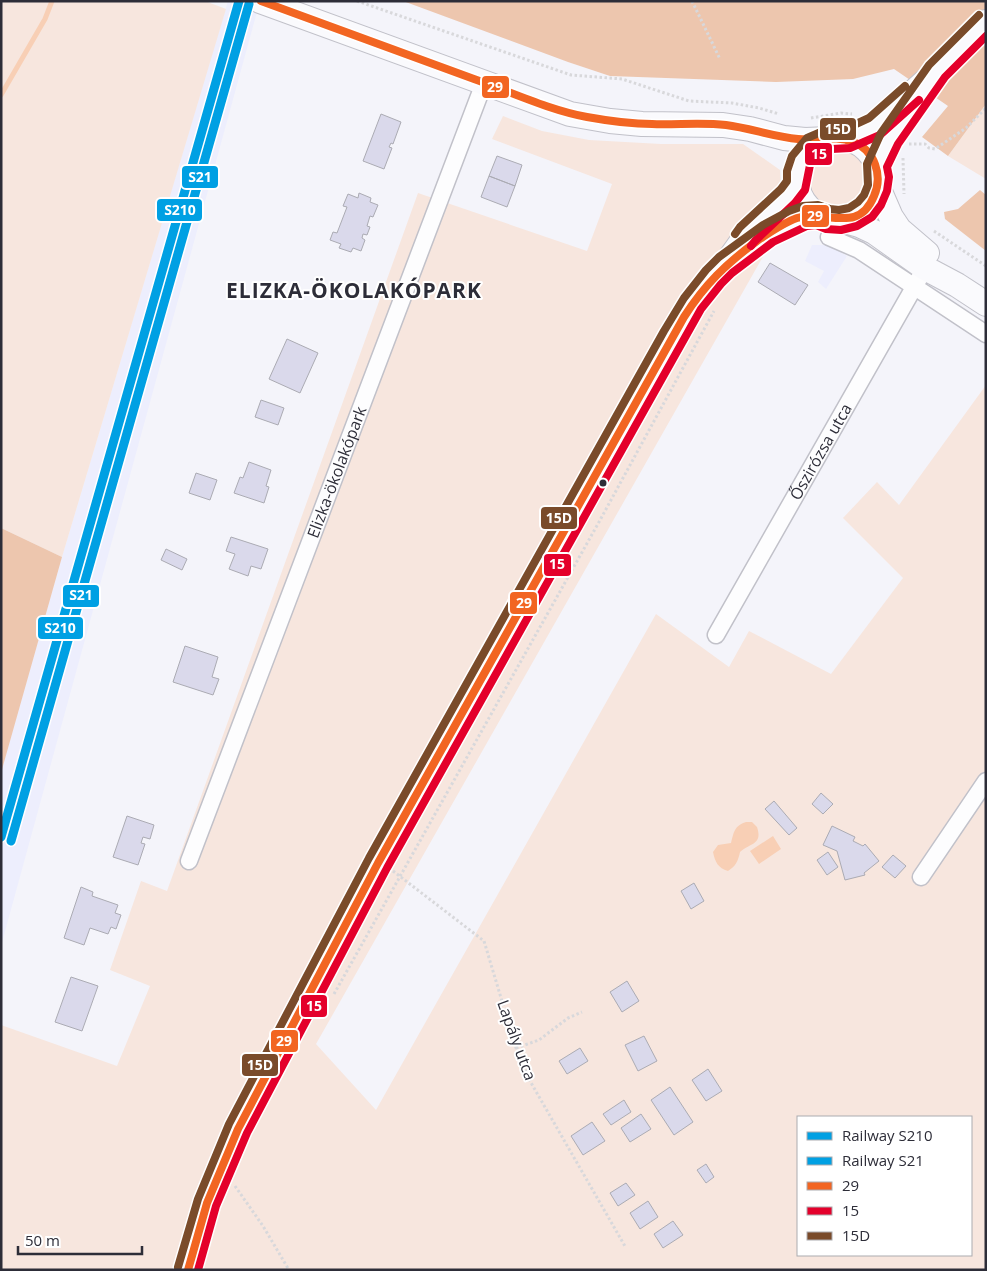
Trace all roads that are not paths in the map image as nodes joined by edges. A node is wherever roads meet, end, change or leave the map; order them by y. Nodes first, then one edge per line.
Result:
1 (260, 1) edge
2 (986, 22) edge
3 (484, 82) junction
4 (750, 129) junction
5 (889, 137) junction
6 (839, 139) junction
7 (798, 176) junction
8 (877, 177) junction
9 (817, 215) junction
10 (834, 228) junction
11 (725, 265) junction
12 (920, 277) junction
13 (957, 285) junction
14 (986, 304) edge
15 (986, 334) edge
16 (716, 635) dead end
17 (986, 782) edge
18 (189, 861) dead end
19 (921, 877) dead end
20 (188, 1270) edge

1 - 3 main road
2 - 5 main road
3 - 4 main road
3 - 18 street, Elizka-ökolakópark
4 - 6 main road
4 - 7 main road
5 - 6 main road
5 - 8 main road
6 - 7 main road
6 - 8 main road
7 - 9 main road
7 - 11 main road
8 - 10 main road
8 - 13 main road
9 - 10 main road
9 - 11 main road
10 - 12 main road
11 - 20 main road
12 - 13 main road
12 - 15 street
12 - 16 street, Őszirózsa utca
13 - 14 main road
17 - 19 street

